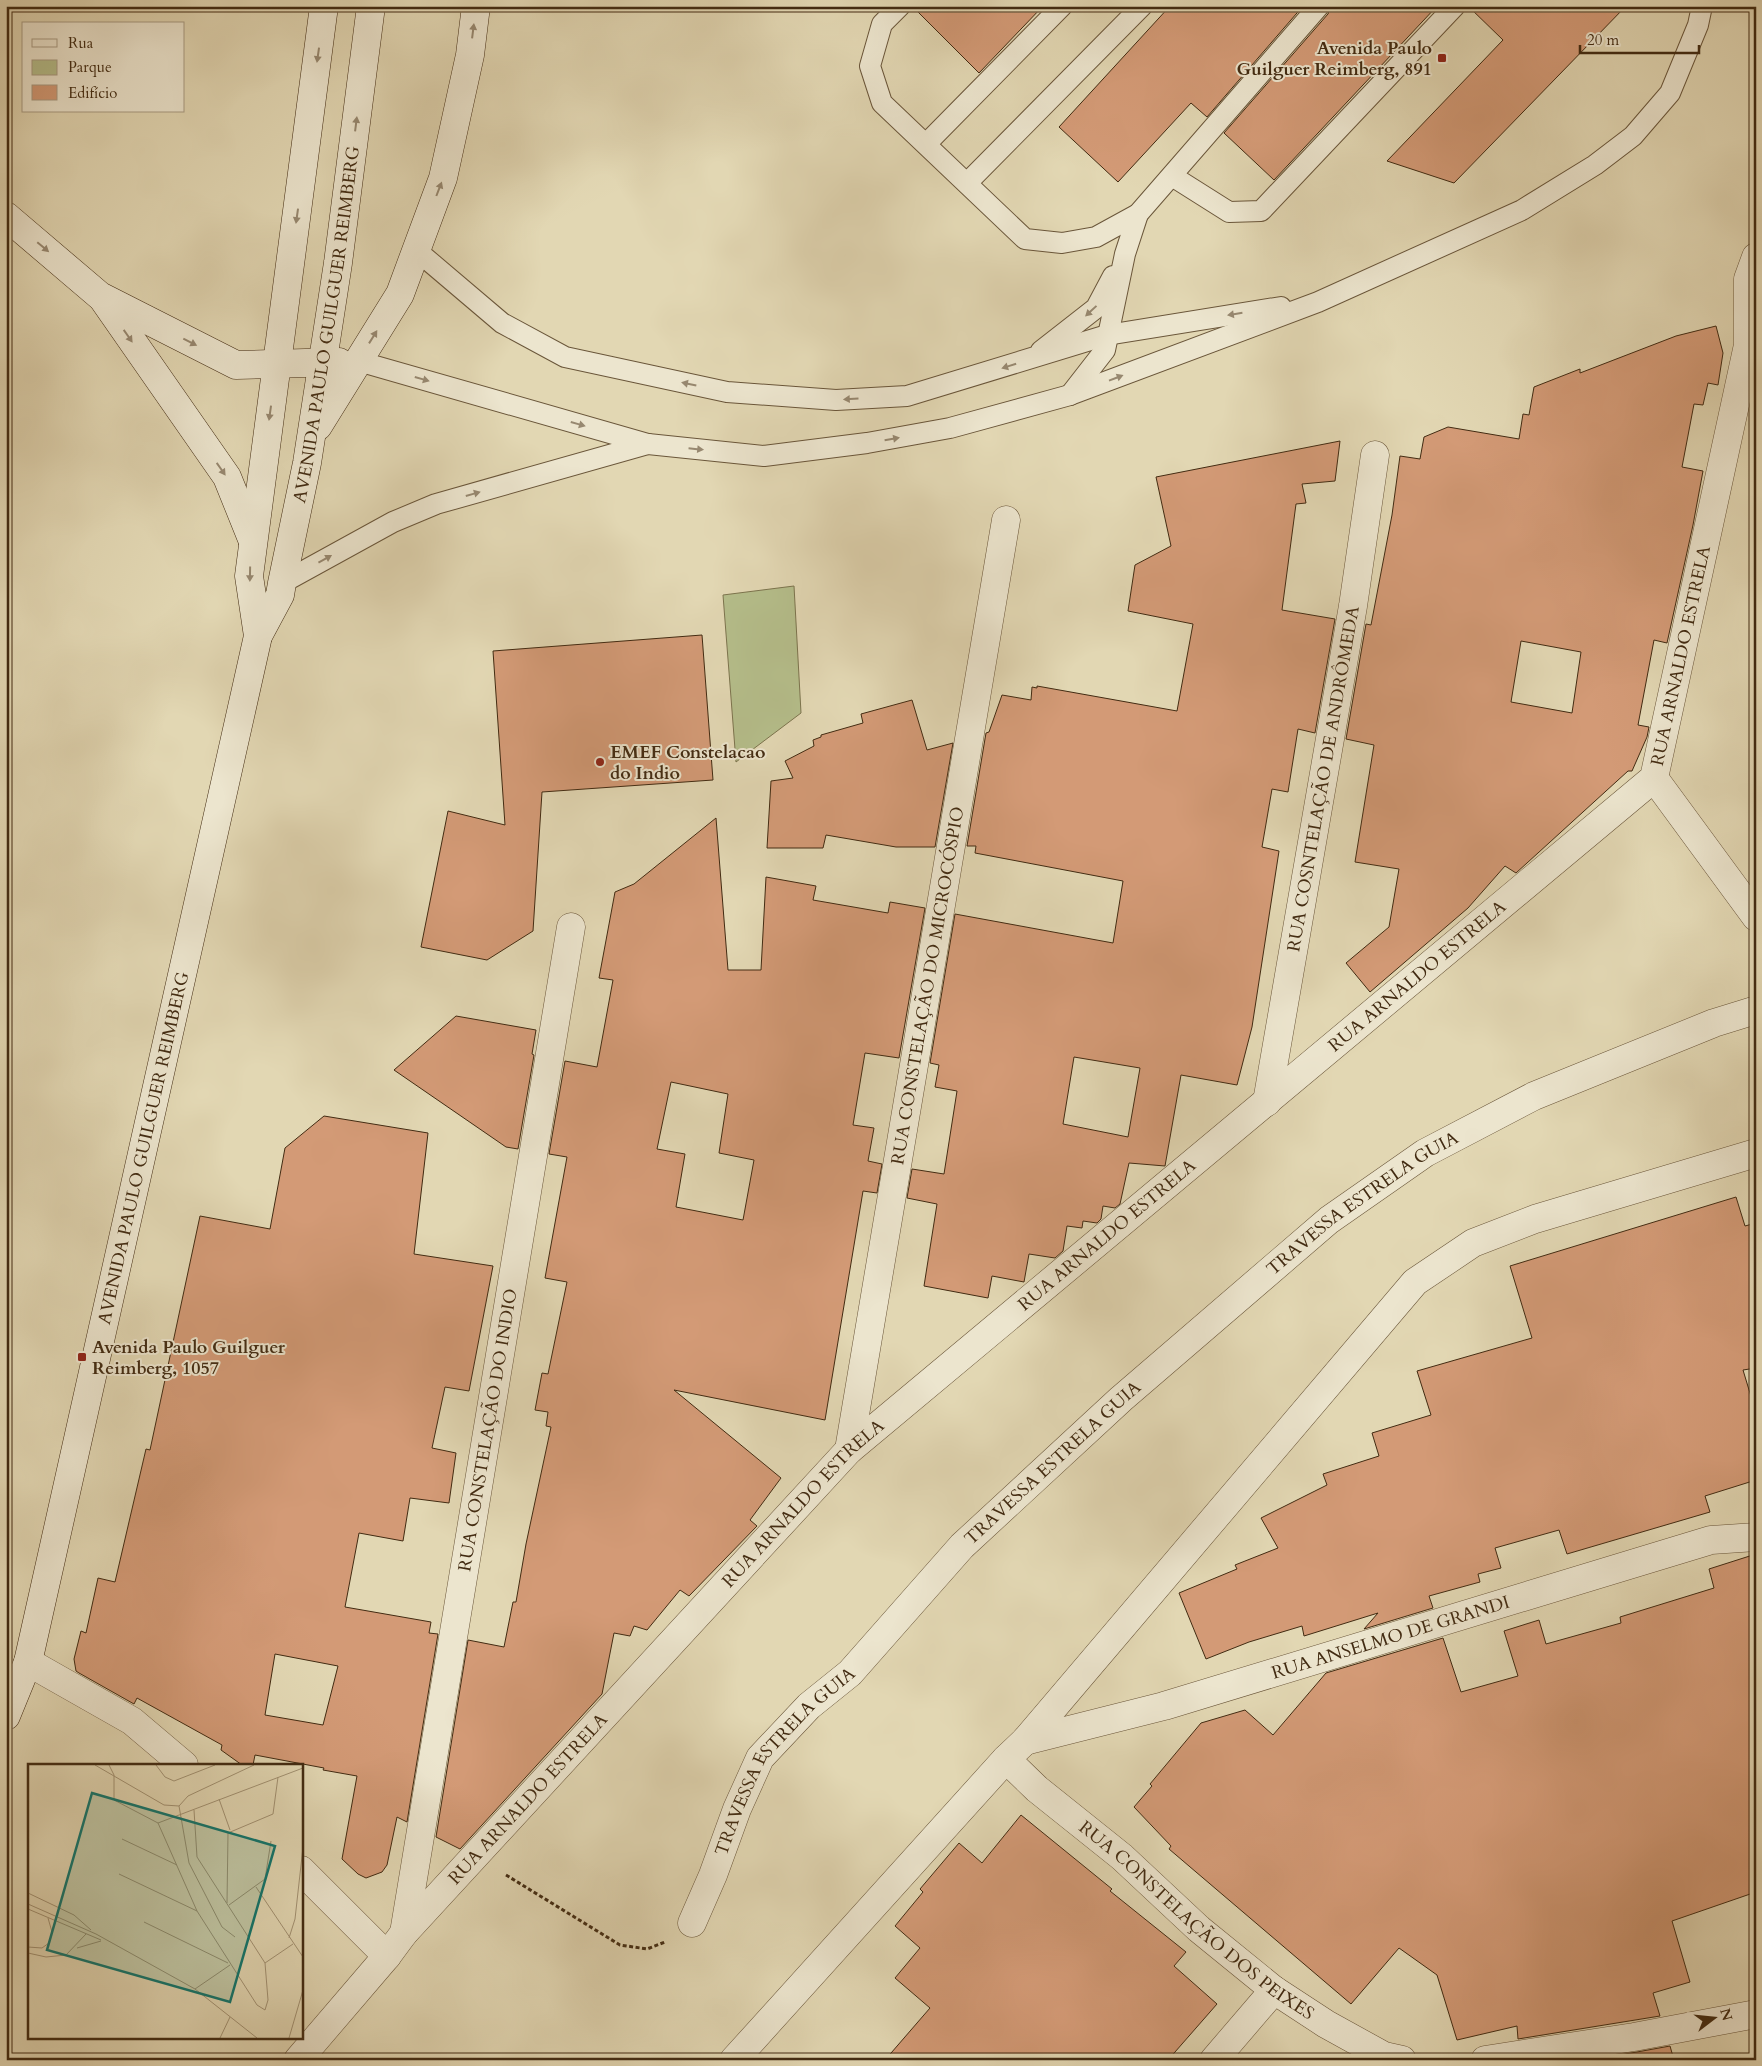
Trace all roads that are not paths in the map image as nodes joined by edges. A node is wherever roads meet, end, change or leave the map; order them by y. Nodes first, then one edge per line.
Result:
1 (324, 6) edge
2 (371, 6) edge
3 (476, 6) edge
4 (900, 6) edge
5 (1062, 6) edge
6 (1142, 6) edge
7 (1319, 6) edge
8 (1456, 6) edge
9 (1702, 6) edge
10 (926, 144) junction
11 (1172, 176) junction
12 (967, 183) junction
13 (1138, 214) junction
14 (6, 216) edge
15 (416, 250) junction
16 (1125, 254) junction
17 (1756, 257) edge
18 (100, 296) junction
19 (1318, 302) junction
20 (1107, 335) junction
21 (1030, 360) junction
22 (358, 362) junction
23 (323, 363) junction
24 (277, 365) junction
25 (1070, 395) junction
26 (311, 438) junction
27 (648, 444) junction
28 (1374, 455) dead end
29 (1006, 520) dead end
30 (253, 542) junction
31 (282, 582) junction
32 (258, 636) junction
33 (1654, 778) junction
34 (1756, 917) edge
35 (571, 926) dead end
36 (1756, 1010) edge
37 (1267, 1102) junction
38 (1756, 1153) edge
39 (849, 1450) junction
40 (1756, 1537) edge
41 (28, 1662) junction
42 (6, 1716) edge
43 (1025, 1740) junction
44 (1006, 1759) junction
45 (183, 1764) edge
46 (302, 1871) edge
47 (692, 1923) road end
48 (404, 1932) junction
49 (387, 1956) junction
50 (1274, 1990) junction
51 (1756, 2014) edge
52 (298, 2060) edge
53 (734, 2060) edge
54 (1214, 2060) edge
55 (1402, 2060) edge
56 (1485, 2060) edge

1 -> 24 street, AVENIDA PAULO GUILGUER REIMBERG
23 -> 2 street, AVENIDA PAULO GUILGUER REIMBERG
15 -> 3 street
4 - 10 lane
5 - 10 lane
6 - 12 lane
7 - 11 lane
8 - 11 lane
9 - 19 lane
10 - 12 lane
11 - 13 lane
12 - 13 lane
13 - 16 lane
14 -> 18 street
21 -> 15 lane
22 -> 15 street
16 - 20 lane
16 -> 21 lane
17 - 33 street, RUA ARNALDO ESTRELA
18 -> 24 street
18 -> 30 street
19 -> 20 lane
25 -> 19 lane
20 - 21 lane
20 - 25 lane
22 - 23 street
22 - 26 street
22 -> 27 lane
23 - 24 street
23 - 26 street, AVENIDA PAULO GUILGUER REIMBERG
24 -> 30 street, AVENIDA PAULO GUILGUER REIMBERG
27 -> 25 lane
26 - 31 street, AVENIDA PAULO GUILGUER REIMBERG
31 -> 27 lane
28 - 37 street, RUA COSNTELAÇÃO DE ANDRÔMEDA
29 - 39 street, RUA CONSTELAÇÃO DO MICROCÓSPIO
30 -> 32 street, AVENIDA PAULO GUILGUER REIMBERG
31 - 32 street, AVENIDA PAULO GUILGUER REIMBERG
32 - 41 street, AVENIDA PAULO GUILGUER REIMBERG
33 - 34 street
33 - 37 street, RUA ARNALDO ESTRELA
35 - 48 street, RUA CONSTELAÇÃO DO INDIO
36 - 47 street, TRAVESSA ESTRELA GUIA
37 - 39 street, RUA ARNALDO ESTRELA
38 - 43 street
39 - 48 street, RUA ARNALDO ESTRELA
40 - 43 street, RUA ANSELMO DE GRANDI
41 - 42 street, AVENIDA PAULO GUILGUER REIMBERG
41 - 45 street
43 - 44 street
44 - 50 street, RUA CONSTELAÇÃO DOS PEIXES
44 - 53 street
46 - 49 street
48 - 49 street, RUA ARNALDO ESTRELA
49 - 52 street, RUA ARNALDO ESTRELA
50 - 54 street
50 - 55 street, RUA CONSTELAÇÃO DOS PEIXES
51 - 56 street

